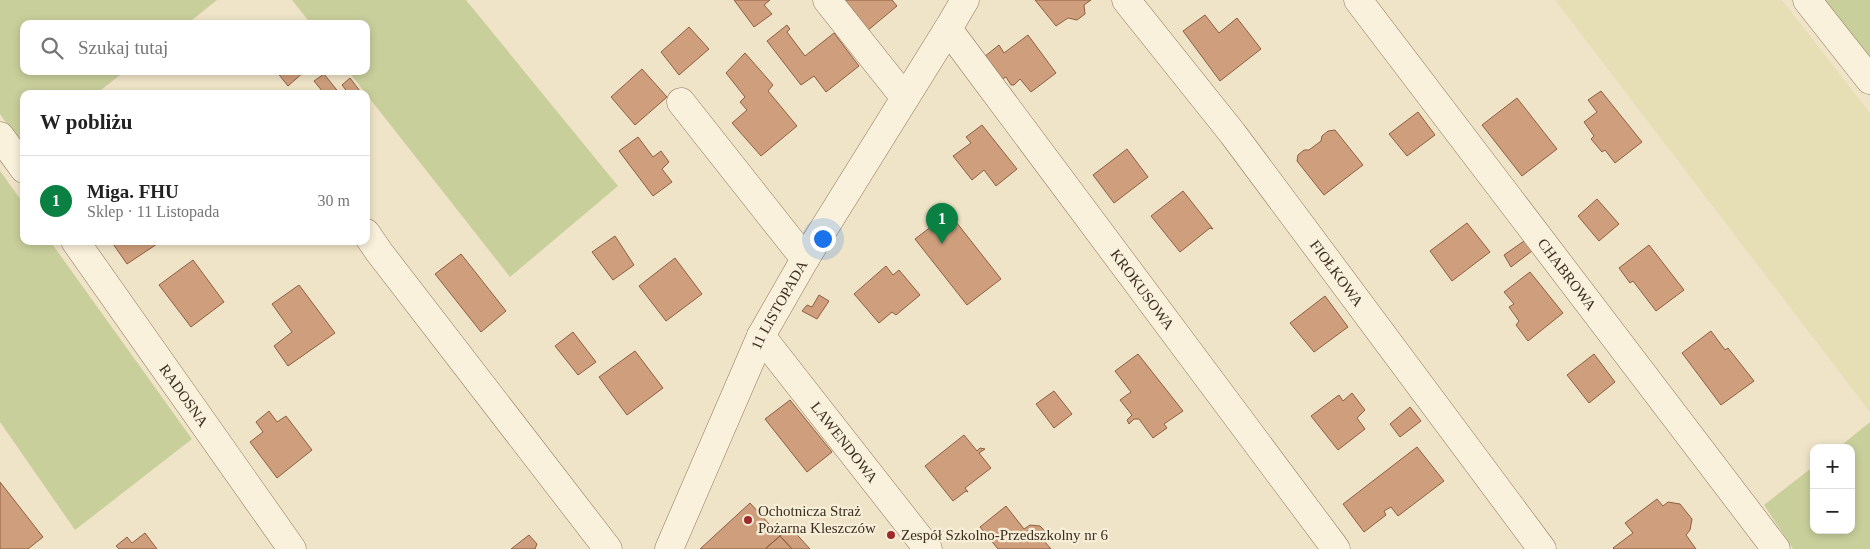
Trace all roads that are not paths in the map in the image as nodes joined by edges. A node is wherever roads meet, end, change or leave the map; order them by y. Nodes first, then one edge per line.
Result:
1 (827, 0) edge
2 (965, 0) edge
3 (1126, 0) edge
4 (1358, 0) edge
5 (1807, 0) edge
6 (948, 29) junction
7 (1870, 80) edge
8 (905, 98) junction
9 (681, 102) dead end
10 (0, 136) edge
11 (20, 164) edge
12 (370, 238) edge
13 (78, 245) edge
14 (804, 259) junction
15 (761, 336) junction
16 (292, 549) edge
17 (608, 549) edge
18 (669, 549) edge
19 (928, 549) edge
20 (1336, 549) edge
21 (1542, 549) edge
22 (1776, 549) edge

1 - 8 street
2 - 6 street, 11 LISTOPADA
3 - 21 street, FIOŁKOWA
4 - 22 street, CHABROWA
5 - 7 street
6 - 8 street, 11 LISTOPADA
6 - 20 street, KROKUSOWA
8 - 14 street, 11 LISTOPADA
9 - 14 street
10 - 11 street
12 - 17 street
13 - 16 street, RADOSNA
14 - 15 street, 11 LISTOPADA
15 - 18 street, 11 LISTOPADA
15 - 19 street, LAWENDOWA

